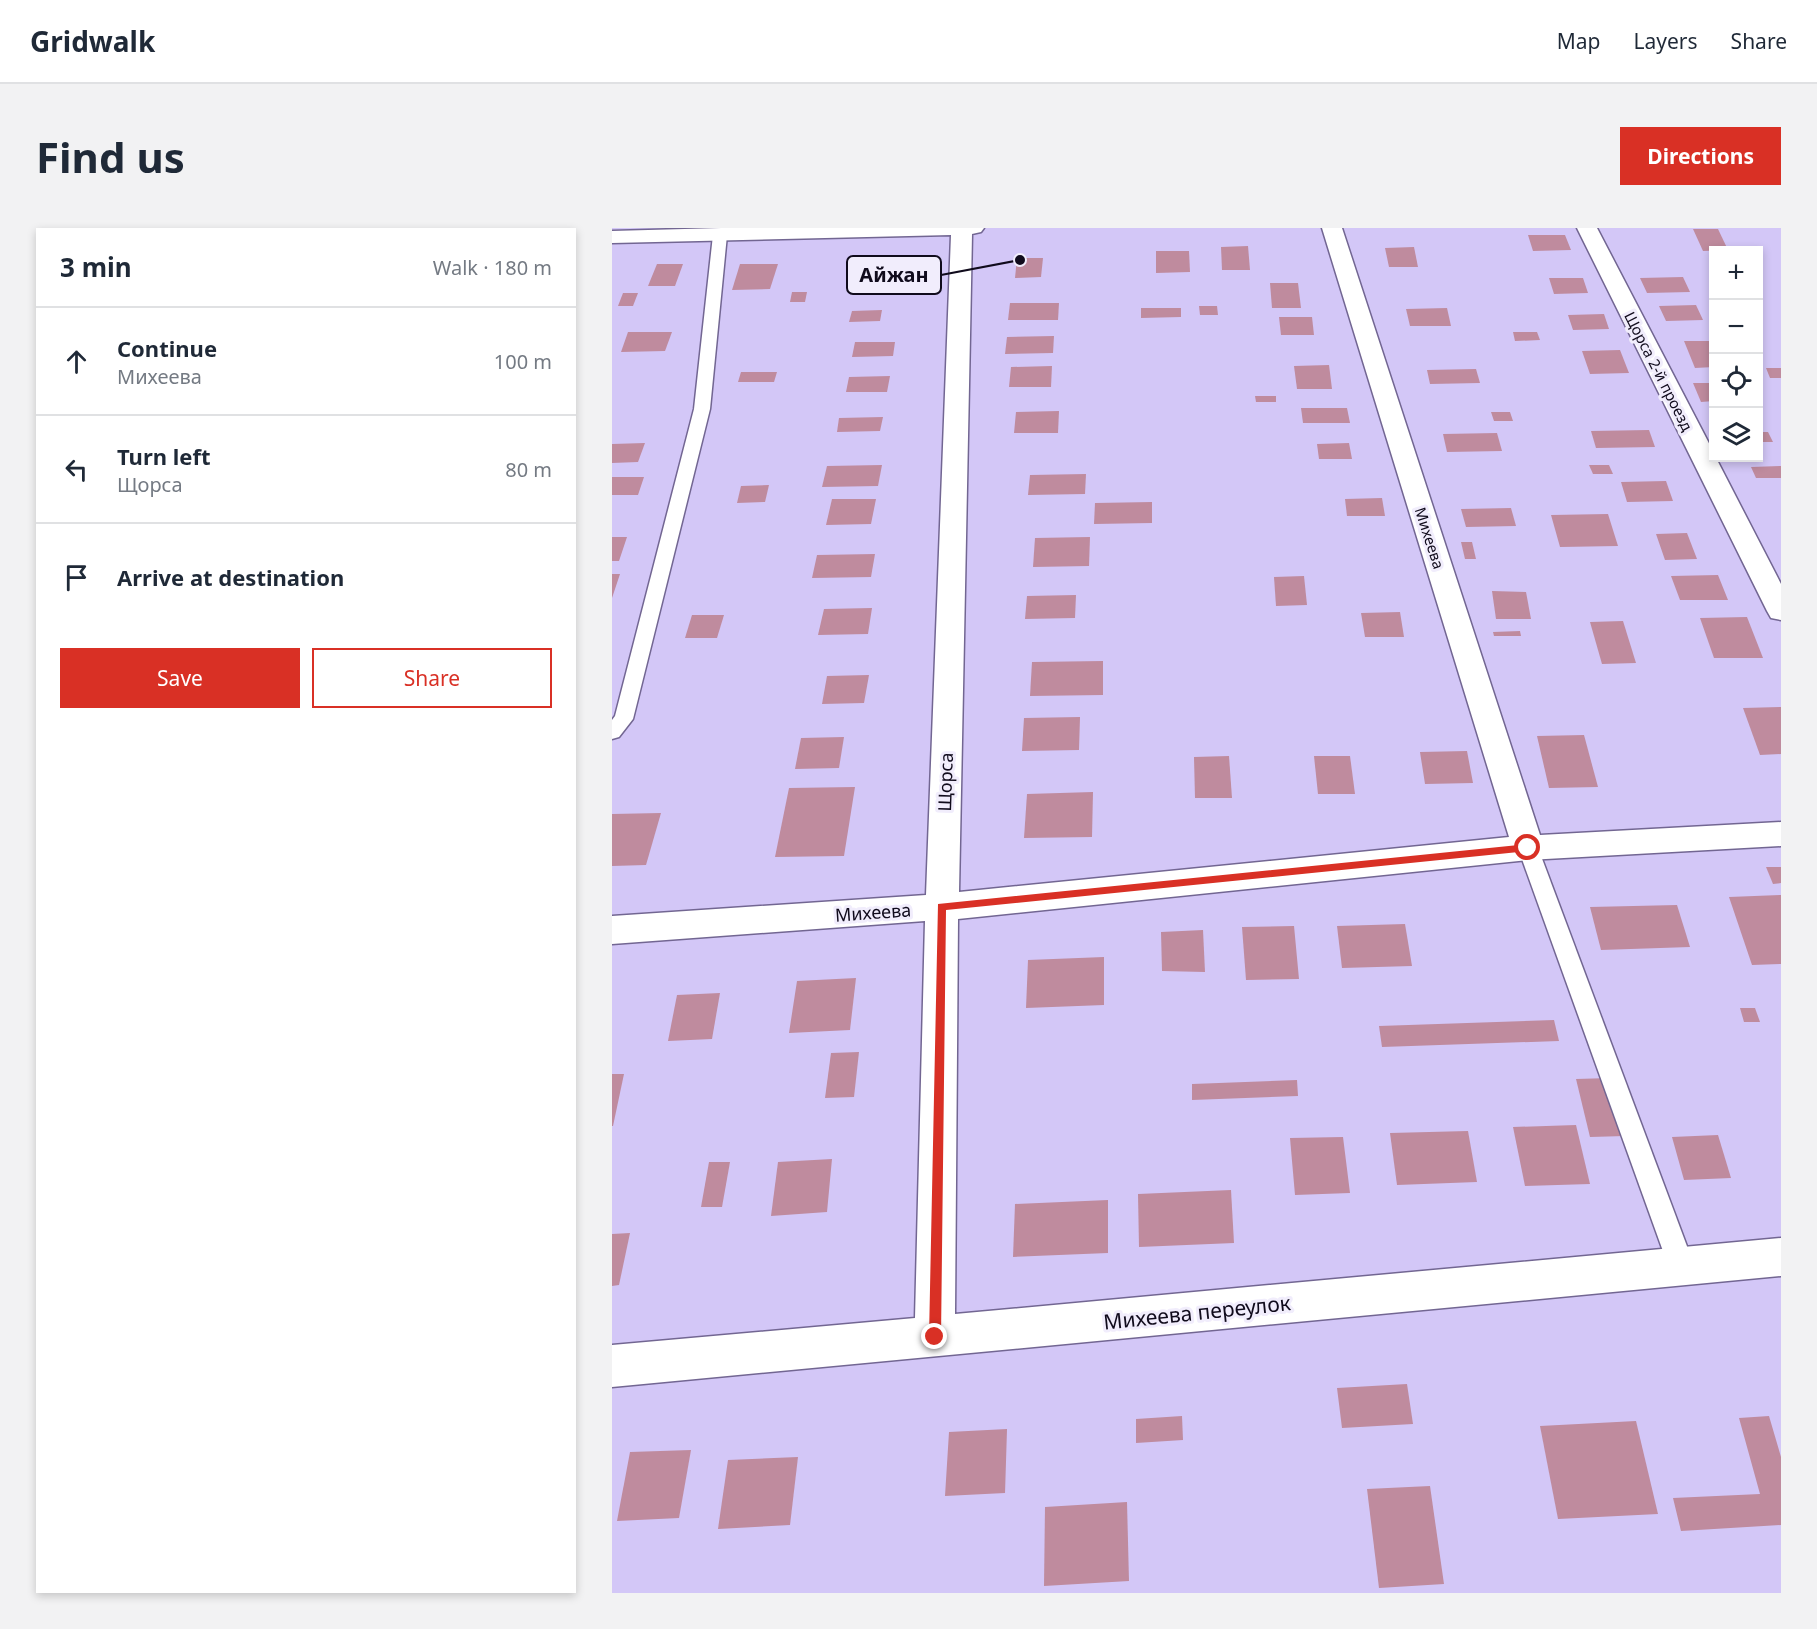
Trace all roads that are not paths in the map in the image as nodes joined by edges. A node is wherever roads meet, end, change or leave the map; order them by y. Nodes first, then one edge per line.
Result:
1 (962, 228) edge
2 (974, 228) edge
3 (1332, 228) edge
4 (1587, 228) edge
5 (720, 235) junction
6 (612, 237) edge
7 (1781, 611) edge
8 (612, 732) edge
9 (1781, 834) edge
10 (1528, 848) junction
11 (942, 907) junction
12 (612, 930) edge
13 (1781, 1257) edge
14 (1681, 1265) junction
15 (935, 1337) junction
16 (612, 1366) edge

1 - 2 street
1 - 5 street
1 - 11 street, Щорса
3 - 10 street, Михеева
4 - 7 street, Щорса 2-й проезд
5 - 6 street
5 - 8 lane
9 - 10 street, Михеева
10 - 11 street, Михеева
10 - 14 lane
11 - 12 street, Михеева
11 - 15 street, Щорса
13 - 14 street, Михеева переулок
14 - 15 street, Михеева переулок
15 - 16 street, Михеева переулок

